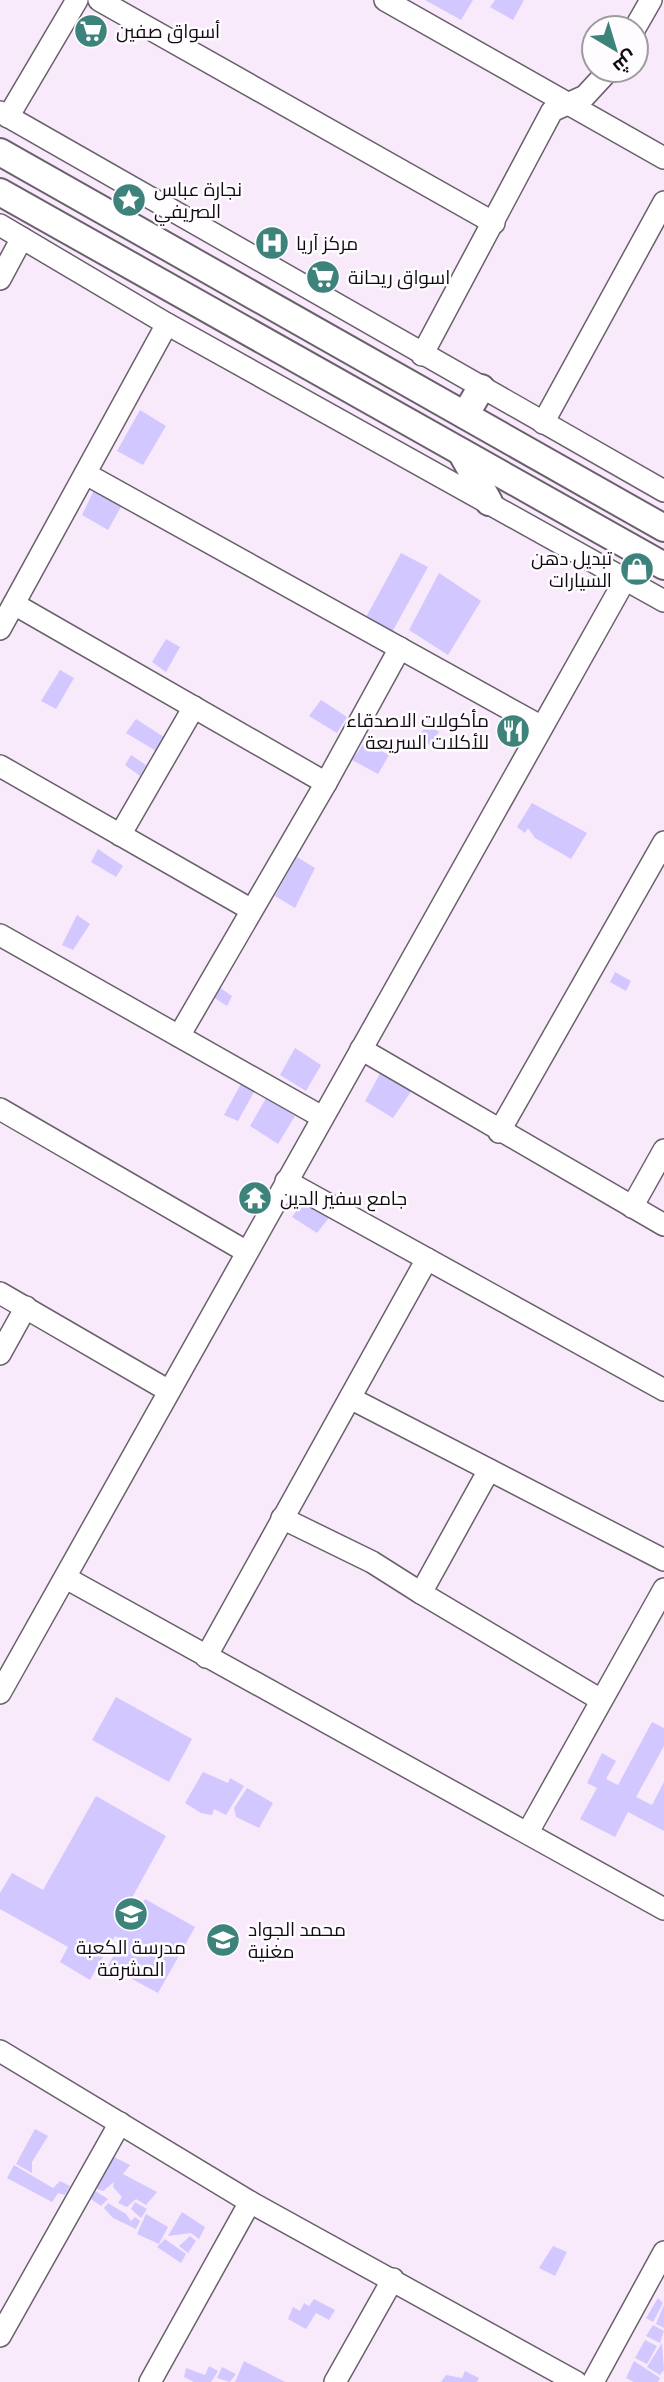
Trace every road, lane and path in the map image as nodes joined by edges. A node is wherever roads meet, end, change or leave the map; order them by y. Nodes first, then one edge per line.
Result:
1 (77, 0) edge
2 (99, 0) edge
3 (385, 0) edge
4 (596, 84) edge
5 (564, 104) junction
6 (4, 115) edge
7 (0, 152) edge
8 (664, 158) edge
9 (39, 174) junction
10 (0, 192) edge
11 (664, 201) edge
12 (91, 204) junction
13 (28, 208) junction
14 (494, 223) junction
15 (0, 225) edge
16 (77, 235) junction
17 (22, 238) junction
18 (0, 279) edge
19 (167, 324) junction
20 (422, 355) junction
21 (481, 388) junction
22 (465, 415) junction
23 (543, 423) junction
24 (460, 450) junction
25 (86, 474) junction
26 (664, 491) edge
27 (664, 497) edge
28 (489, 502) junction
29 (657, 524) edge
30 (640, 553) junction
31 (664, 566) edge
32 (625, 578) junction
33 (664, 601) edge
34 (15, 604) junction
35 (0, 629) edge
36 (400, 648) junction
37 (194, 707) junction
38 (542, 727) junction
39 (0, 766) edge
40 (326, 783) junction
41 (120, 835) junction
42 (664, 842) edge
43 (250, 909) junction
44 (0, 935) edge
45 (179, 1036) junction
46 (361, 1049) junction
47 (0, 1109) edge
48 (322, 1117) junction
49 (499, 1132) junction
50 (664, 1150) edge
51 (286, 1181) junction
52 (632, 1207) junction
53 (664, 1225) edge
54 (247, 1252) junction
55 (427, 1259) junction
56 (0, 1293) edge
57 (26, 1307) junction
58 (0, 1354) edge
59 (664, 1390) edge
60 (169, 1391) junction
61 (350, 1398) junction
62 (489, 1470) junction
63 (282, 1518) junction
64 (664, 1560) edge
65 (66, 1578) junction
66 (664, 1590) edge
67 (421, 1593) junction
68 (206, 1657) junction
69 (0, 1693) edge
70 (601, 1700) junction
71 (528, 1832) junction
72 (664, 1909) edge
73 (0, 2051) edge
74 (120, 2123) junction
75 (250, 2202) junction
76 (664, 2252) edge
77 (393, 2279) junction
78 (656, 2286) edge
79 (0, 2336) edge
80 (150, 2382) edge
81 (335, 2382) edge
82 (576, 2382) edge
83 (593, 2382) edge

1 - 6 street
2 - 14 street
3 - 5 street
4 - 5 street
5 - 8 street
5 - 14 street
6 - 20 street
7 - 9 main road
9 - 12 main road
9 - 13 main road
10 - 13 main road
11 - 23 street
12 - 16 main road
12 - 22 main road
13 - 16 main road
14 - 20 street
15 - 17 street
16 - 24 main road
17 - 18 street
17 - 19 street
19 - 25 street
19 - 28 street
20 - 21 street
21 - 22 main road
21 - 23 street
22 - 29 main road
23 - 26 street
24 - 28 main road
24 - 30 main road
25 - 34 street
25 - 36 street
27 - 29 street
28 - 32 street
30 - 31 main road
30 - 32 street
32 - 33 street
32 - 38 street
34 - 35 street
34 - 37 street
36 - 38 street
36 - 40 street
37 - 40 street
37 - 41 street
38 - 46 street
39 - 41 street
40 - 43 street
41 - 43 street
42 - 49 street
43 - 45 street
44 - 45 street
45 - 48 street
46 - 48 street
46 - 49 street
47 - 54 street
48 - 51 street
49 - 52 street
50 - 52 street
51 - 54 street
51 - 55 street
52 - 53 street
54 - 60 street
55 - 59 street
55 - 61 street
56 - 57 street
57 - 58 street
57 - 60 street
60 - 65 street
61 - 62 street
61 - 63 street
62 - 64 street
62 - 67 street
63 - 67 street
63 - 68 street
65 - 68 street
65 - 69 street
66 - 70 street
67 - 70 street
68 - 71 street
70 - 71 street
71 - 72 street
73 - 74 street
74 - 75 street
74 - 79 street
75 - 77 street
75 - 80 street
76 - 78 street
77 - 81 street
77 - 82 street
78 - 83 street

